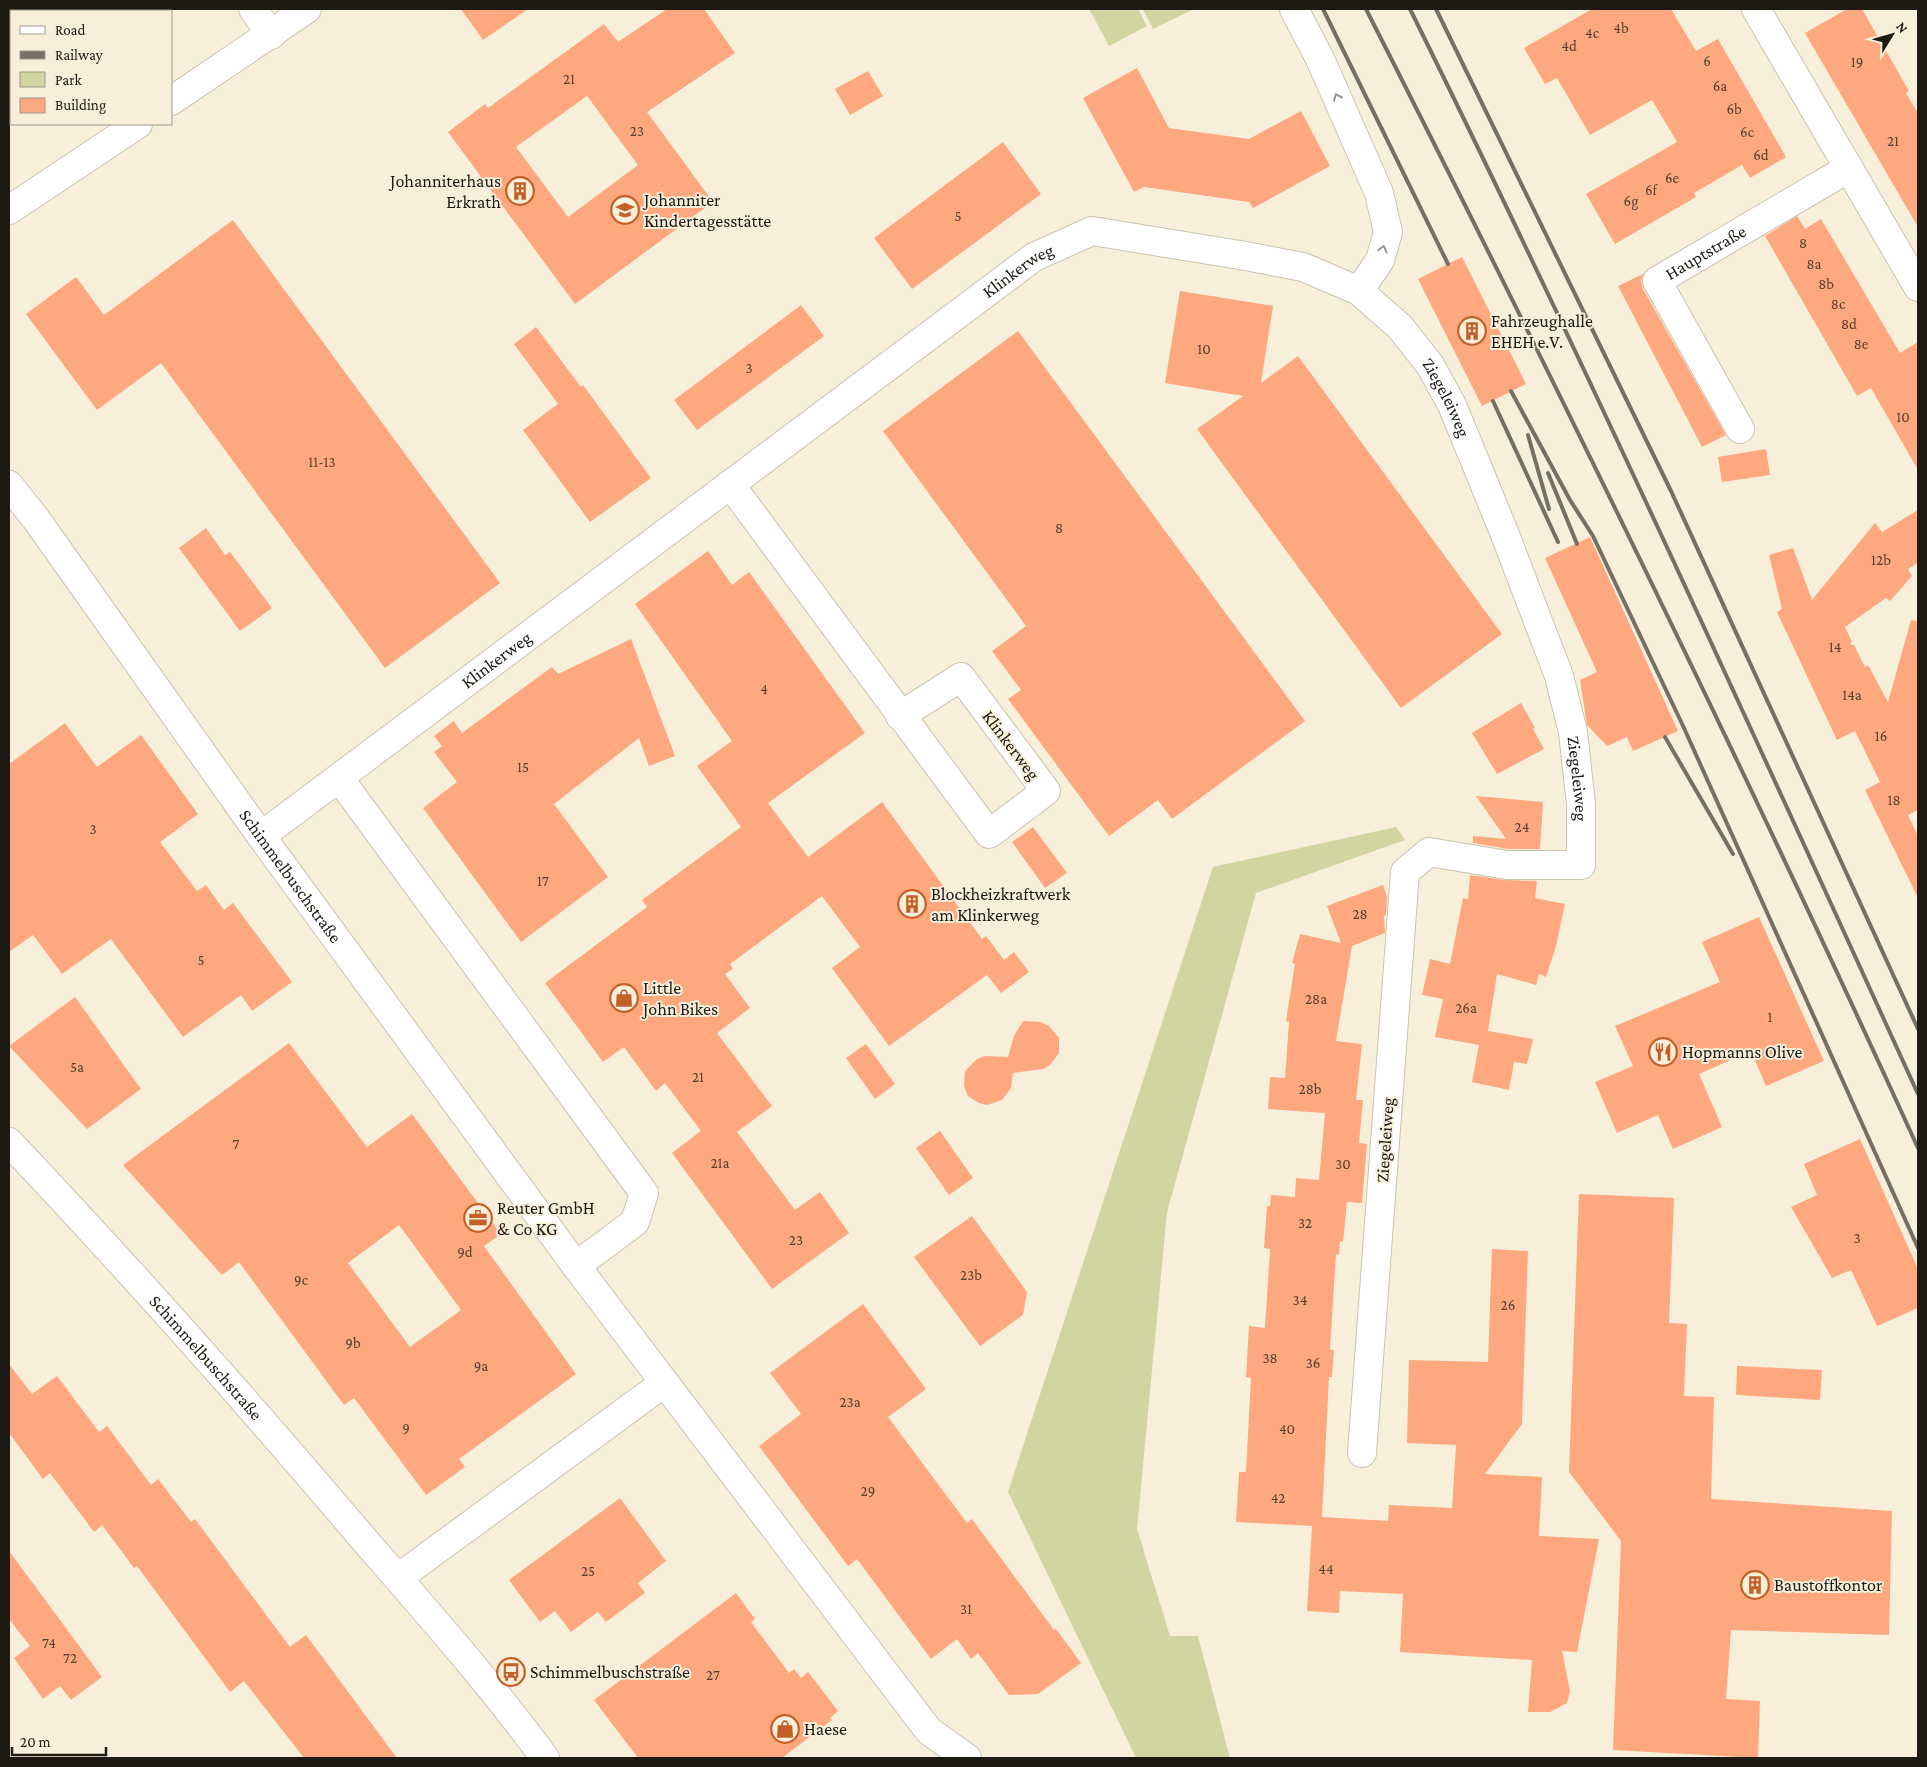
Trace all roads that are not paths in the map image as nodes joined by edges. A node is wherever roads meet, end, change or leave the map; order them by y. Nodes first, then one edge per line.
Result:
1 (253, 9) edge
2 (307, 9) edge
3 (1294, 9) edge
4 (1756, 9) edge
5 (271, 35) junction
6 (172, 100) edge
7 (136, 125) edge
8 (1849, 168) junction
9 (9, 210) edge
10 (1918, 287) edge
11 (1359, 290) junction
12 (1740, 429) dead end
13 (730, 484) junction
14 (9, 485) edge
15 (900, 716) junction
16 (339, 778) junction
17 (261, 836) junction
18 (9, 1142) edge
19 (576, 1266) junction
20 (664, 1384) junction
21 (1362, 1453) dead end
22 (398, 1578) junction
23 (545, 1758) edge
24 (967, 1758) edge

1 - 5 street
2 - 5 street
11 -> 3 street
4 - 8 street
5 - 6 street
7 - 9 street
8 - 10 street
8 - 12 street, Hauptstraße
11 - 13 street, Klinkerweg
11 - 21 street, Ziegeleiweg
13 - 15 street, Klinkerweg
13 - 16 street, Klinkerweg
14 - 17 street, Schimmelbuschstraße
15 - 15 street, Klinkerweg
16 - 17 street, Klinkerweg
16 - 19 street
17 - 19 street, Schimmelbuschstraße
18 - 22 street, Schimmelbuschstraße
19 - 20 street, Schimmelbuschstraße
20 - 22 street
20 - 24 street, Schimmelbuschstraße
22 - 23 street, Schimmelbuschstraße

